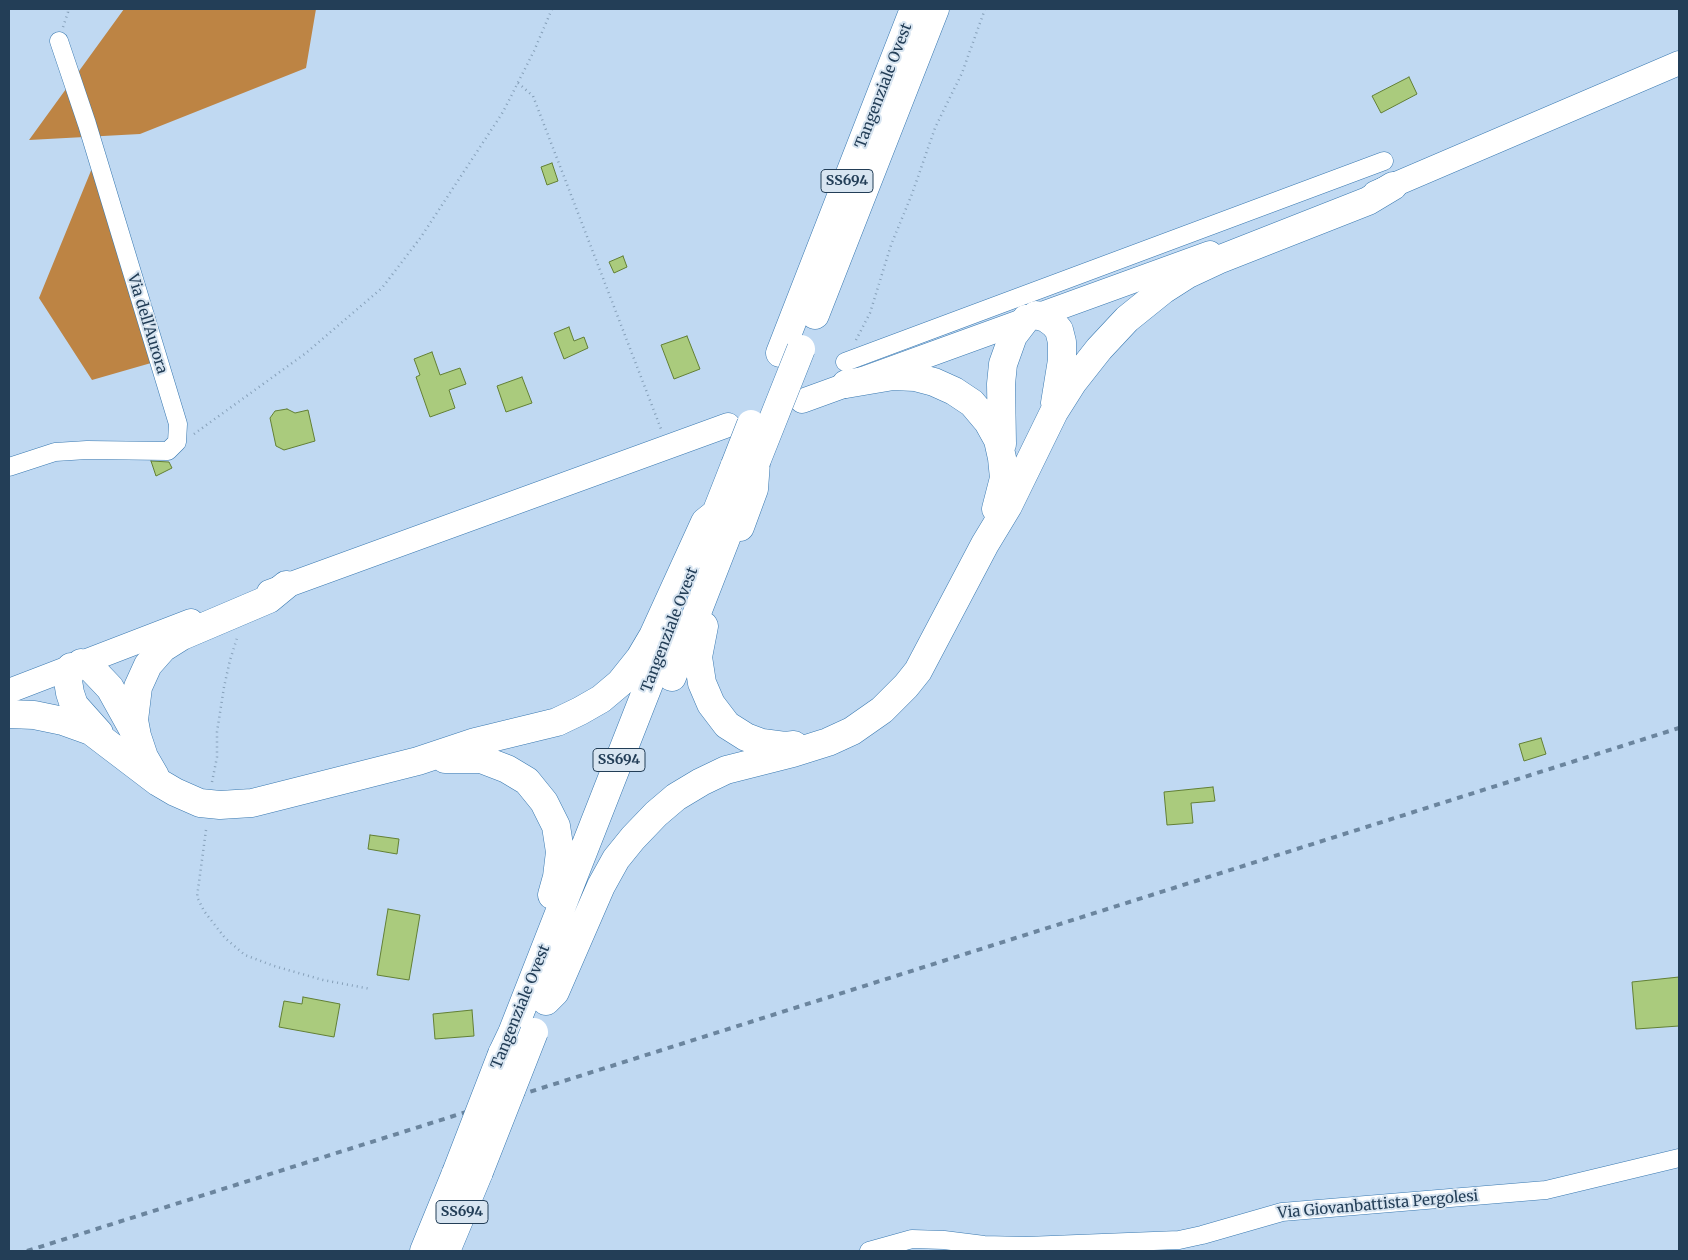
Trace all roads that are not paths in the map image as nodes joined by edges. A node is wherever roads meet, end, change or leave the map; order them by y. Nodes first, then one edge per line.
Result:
1 (914, 9) edge
2 (936, 9) edge
3 (59, 41) dead end
4 (1679, 63) edge
5 (1384, 161) dead end
6 (1393, 186) junction
7 (1031, 317) junction
8 (790, 351) junction
9 (845, 373) junction
10 (802, 401) dead end
11 (1054, 412) junction
12 (728, 425) dead end
13 (1002, 458) junction
14 (746, 463) junction
15 (9, 467) edge
16 (715, 514) junction
17 (985, 544) junction
18 (286, 585) junction
19 (76, 665) junction
20 (9, 691) edge
21 (9, 714) edge
22 (137, 736) junction
23 (828, 742) junction
24 (111, 745) junction
25 (418, 761) junction
26 (158, 782) junction
27 (546, 1001) junction
28 (516, 1040) junction
29 (1679, 1158) edge
30 (467, 1173) junction
31 (424, 1251) edge
32 (446, 1251) edge
33 (869, 1251) edge

1 - 8 highway, Tangenziale Ovest / SS694
2 - 8 highway, Tangenziale Ovest / SS694
3 - 15 street, Via dell'Aurora
4 - 6 street
5 - 9 street
6 - 7 street
6 - 11 highway
7 - 9 street
7 - 11 highway
7 - 13 highway
8 - 14 highway, Tangenziale Ovest / SS694, bridge
9 - 10 street
9 - 13 highway
11 - 17 highway
12 - 18 street
13 - 17 highway
14 - 16 highway, Tangenziale Ovest / SS694
14 - 23 highway
14 - 27 highway, Tangenziale Ovest / SS694
16 - 25 highway
16 - 28 highway, Tangenziale Ovest / SS694
17 - 23 highway
18 - 19 street
18 - 22 highway
19 - 20 street
19 - 22 highway
19 - 24 highway
21 - 24 highway
22 - 26 highway
23 - 27 highway
24 - 26 highway
25 - 26 highway
25 - 28 highway
27 - 28 highway, Tangenziale Ovest / SS694
28 - 30 highway, Tangenziale Ovest / SS694, bridge
28 - 30 highway, Tangenziale Ovest / SS694, bridge
29 - 33 street, Via Giovanbattista Pergolesi
30 - 31 highway, Tangenziale Ovest / SS694
30 - 32 highway, Tangenziale Ovest / SS694

